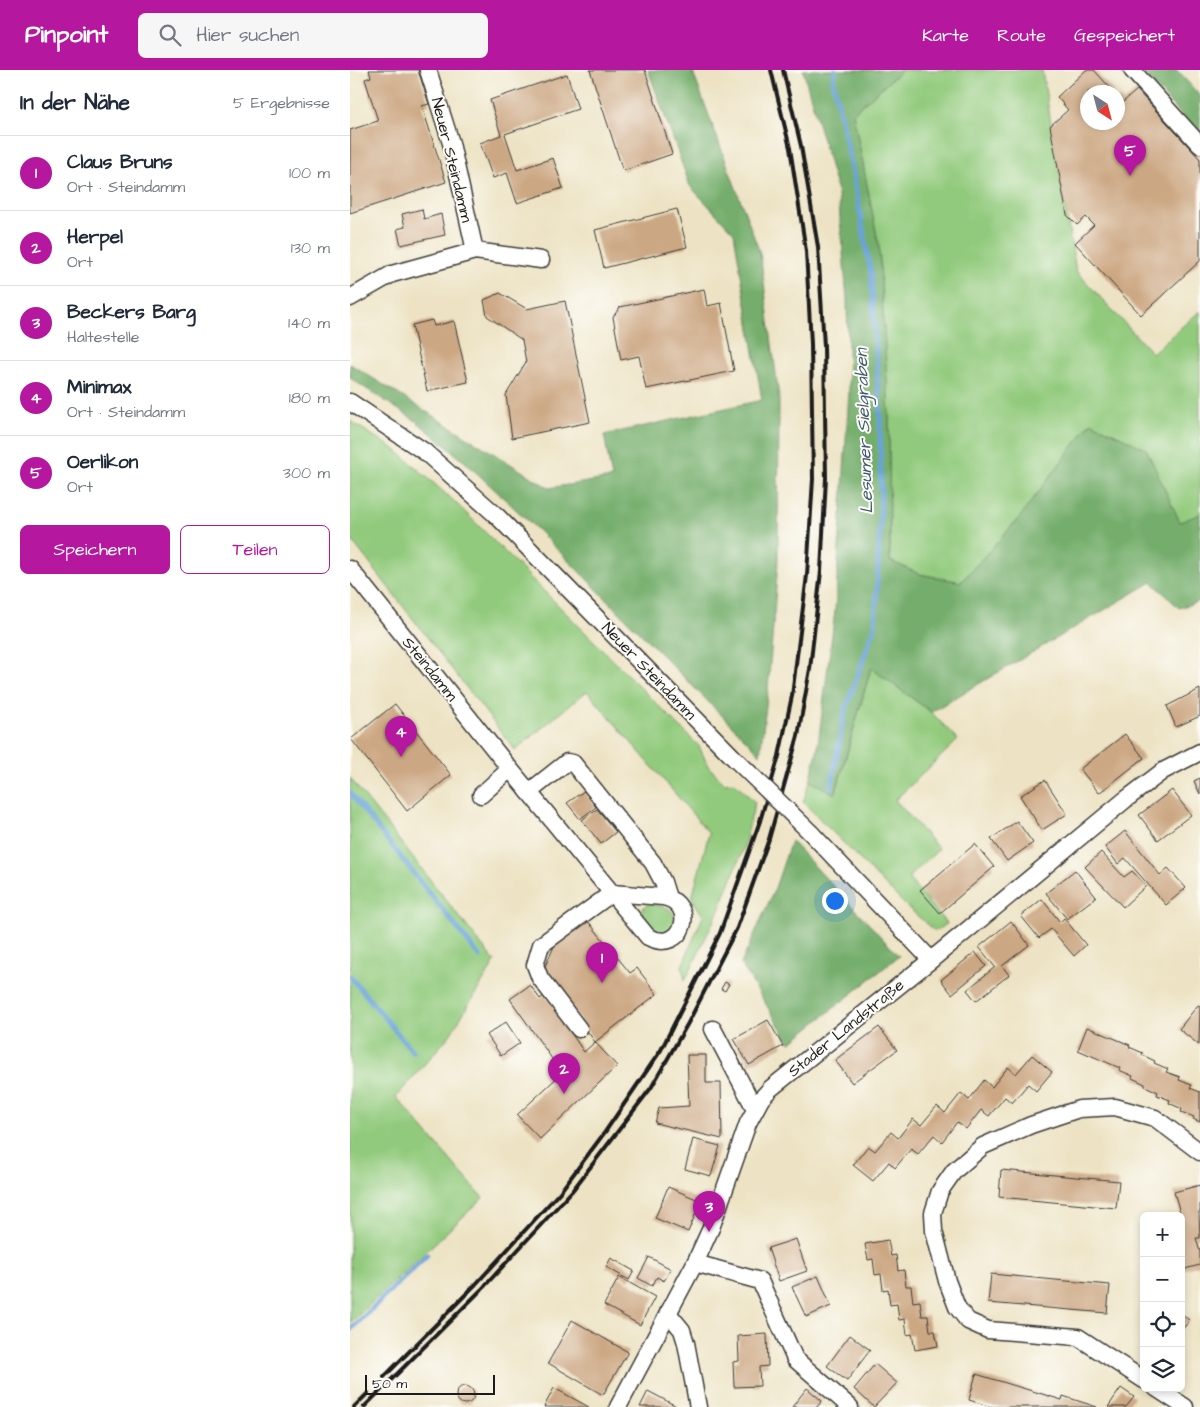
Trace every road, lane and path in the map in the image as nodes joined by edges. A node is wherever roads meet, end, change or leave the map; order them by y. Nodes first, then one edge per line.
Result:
1 (428, 70) edge
2 (1132, 70) edge
3 (1200, 145) edge
4 (475, 251) junction
5 (541, 260) dead end
6 (350, 298) edge
7 (350, 402) edge
8 (350, 569) edge
9 (1200, 752) edge
10 (510, 768) junction
11 (529, 792) junction
12 (481, 795) dead end
13 (612, 893) junction
14 (668, 898) junction
15 (931, 960) junction
16 (579, 1029) dead end
17 (713, 1029) dead end
18 (756, 1109) junction
19 (1200, 1152) edge
20 (695, 1263) junction
21 (668, 1313) junction
22 (1140, 1377) edge
23 (1162, 1392) edge
24 (618, 1407) edge
25 (698, 1407) edge
26 (850, 1407) edge
27 (1184, 1407) edge

1 - 4 street, Neuer Steindamm
2 - 3 street
4 - 5 street
4 - 6 street
7 - 15 street, Neuer Steindamm, bridge
8 - 10 street, Steindamm
9 - 15 street, Stader Landstraße
10 - 11 street, Steindamm
10 - 12 street
11 - 13 street, Steindamm
11 - 14 street
13 - 14 street
13 - 14 street, Steindamm
13 - 16 street
15 - 18 street, Stader Landstraße
17 - 18 street
18 - 20 street, Stader Landstraße
19 - 22 street
20 - 21 street, Stader Landstraße
20 - 26 street
21 - 24 street, Stader Landstraße
21 - 25 street
23 - 27 street

